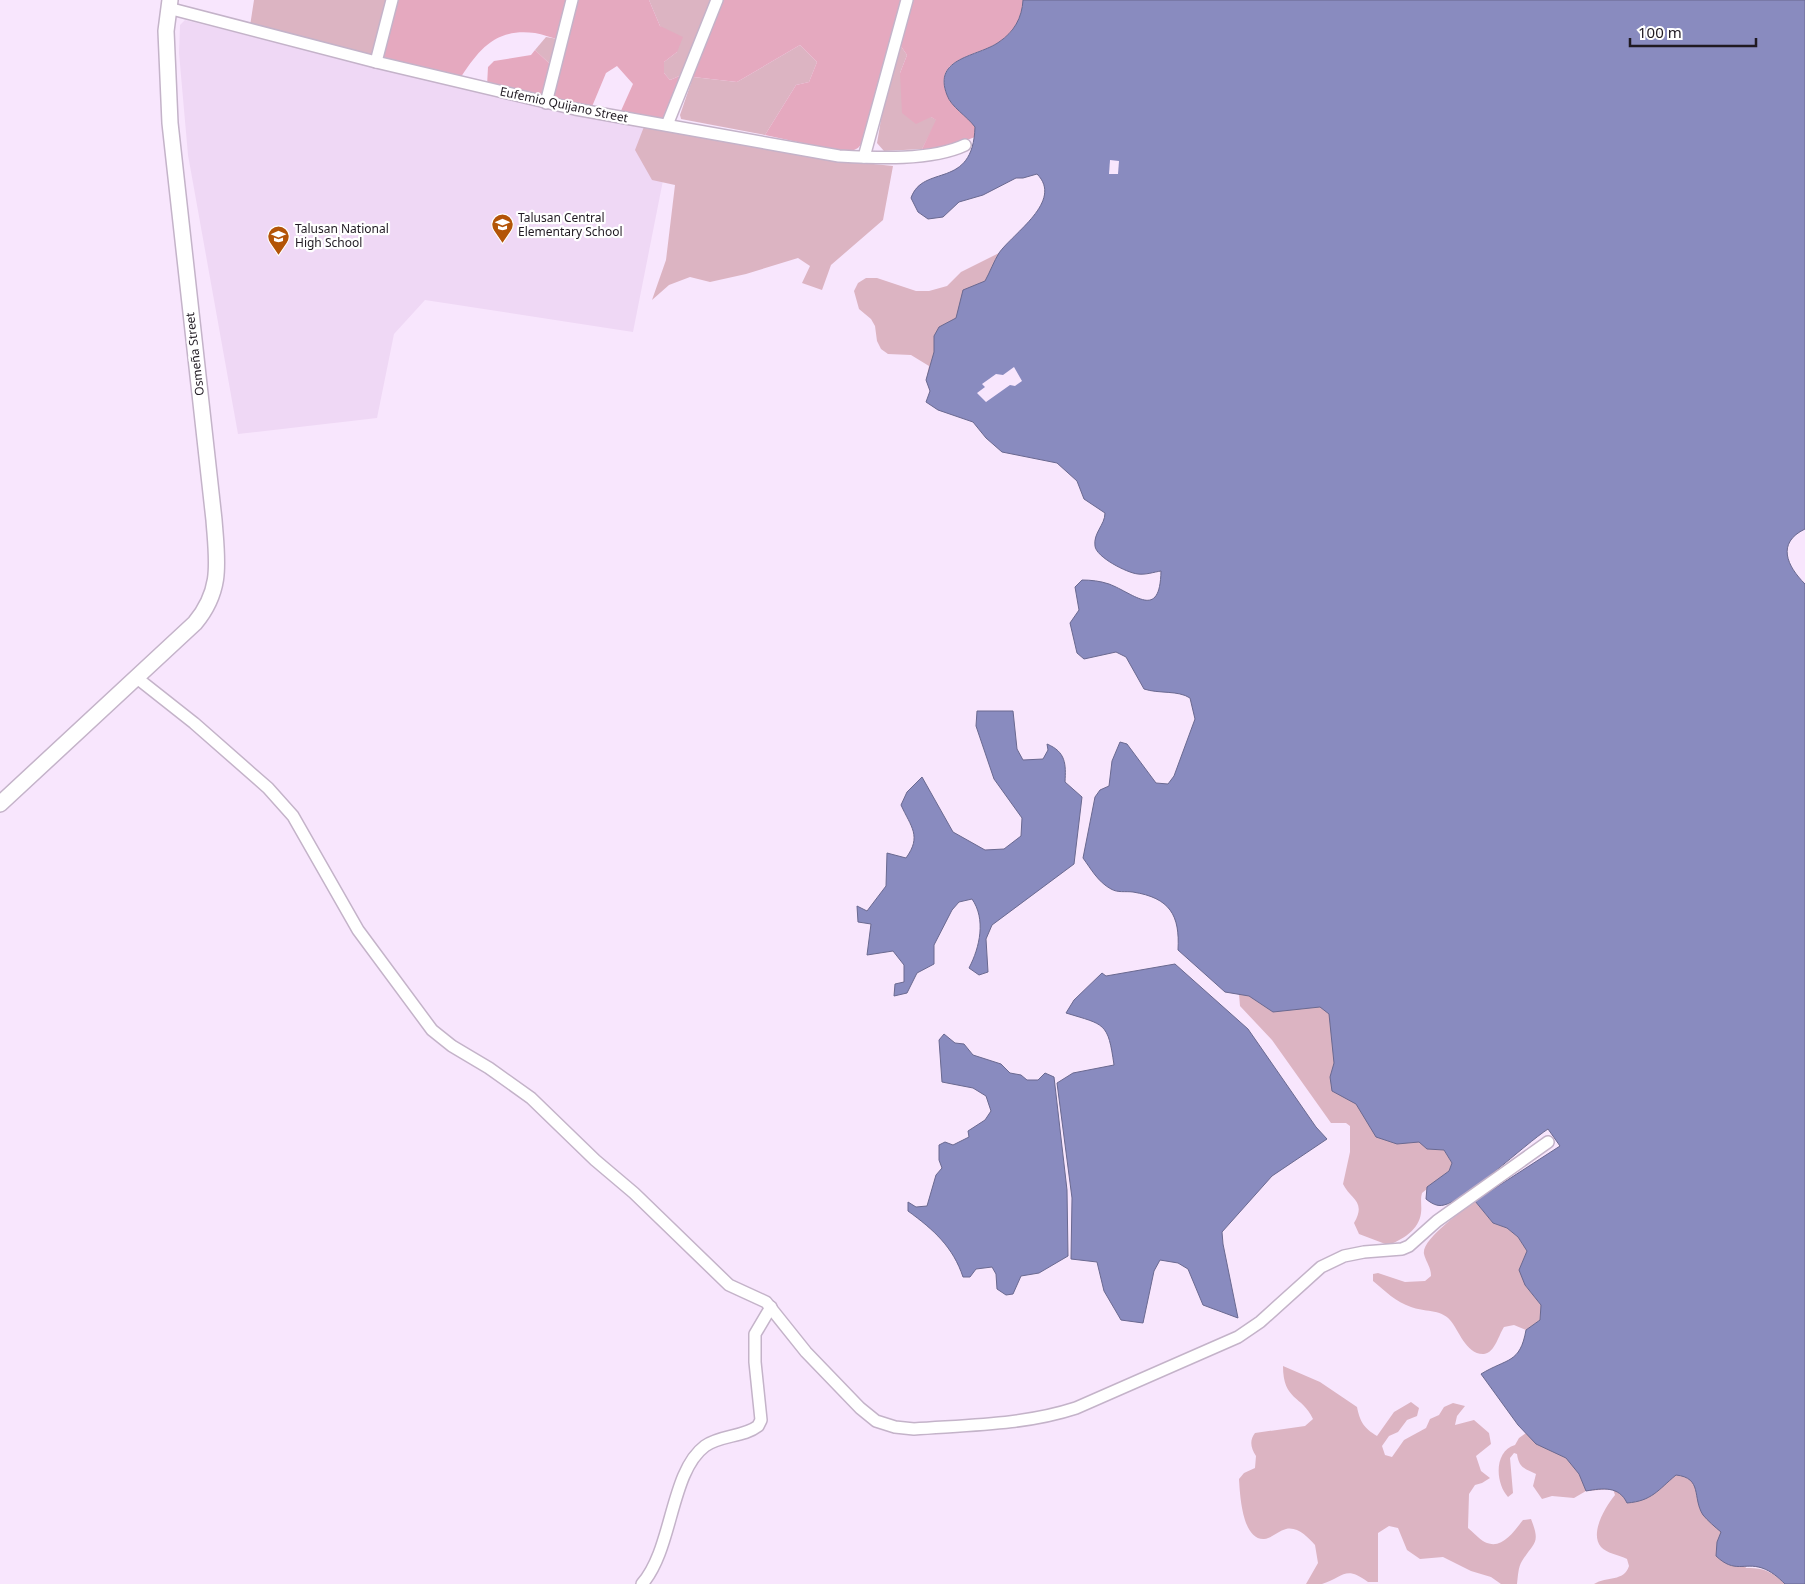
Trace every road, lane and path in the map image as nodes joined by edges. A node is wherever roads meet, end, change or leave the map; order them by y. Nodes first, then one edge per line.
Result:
1 (392, 0) edge
2 (572, 0) edge
3 (717, 0) edge
4 (908, 0) edge
5 (169, 4) edge
6 (376, 62) junction
7 (546, 103) junction
8 (668, 124) junction
9 (965, 145) dead end
10 (864, 157) junction
11 (137, 678) junction
12 (0, 804) edge
13 (1548, 1142) dead end
14 (771, 1307) junction
15 (642, 1584) edge

1 - 6 street
2 - 7 street
3 - 8 street
4 - 10 street
5 - 6 street, Eufemio Quijano Street
5 - 11 main road, Osmeña Street
6 - 7 street, Eufemio Quijano Street
7 - 8 street, Eufemio Quijano Street
8 - 10 street, Eufemio Quijano Street
9 - 10 street, Eufemio Quijano Street
11 - 12 main road, Osmeña Street
11 - 14 street
13 - 14 street
14 - 15 street

